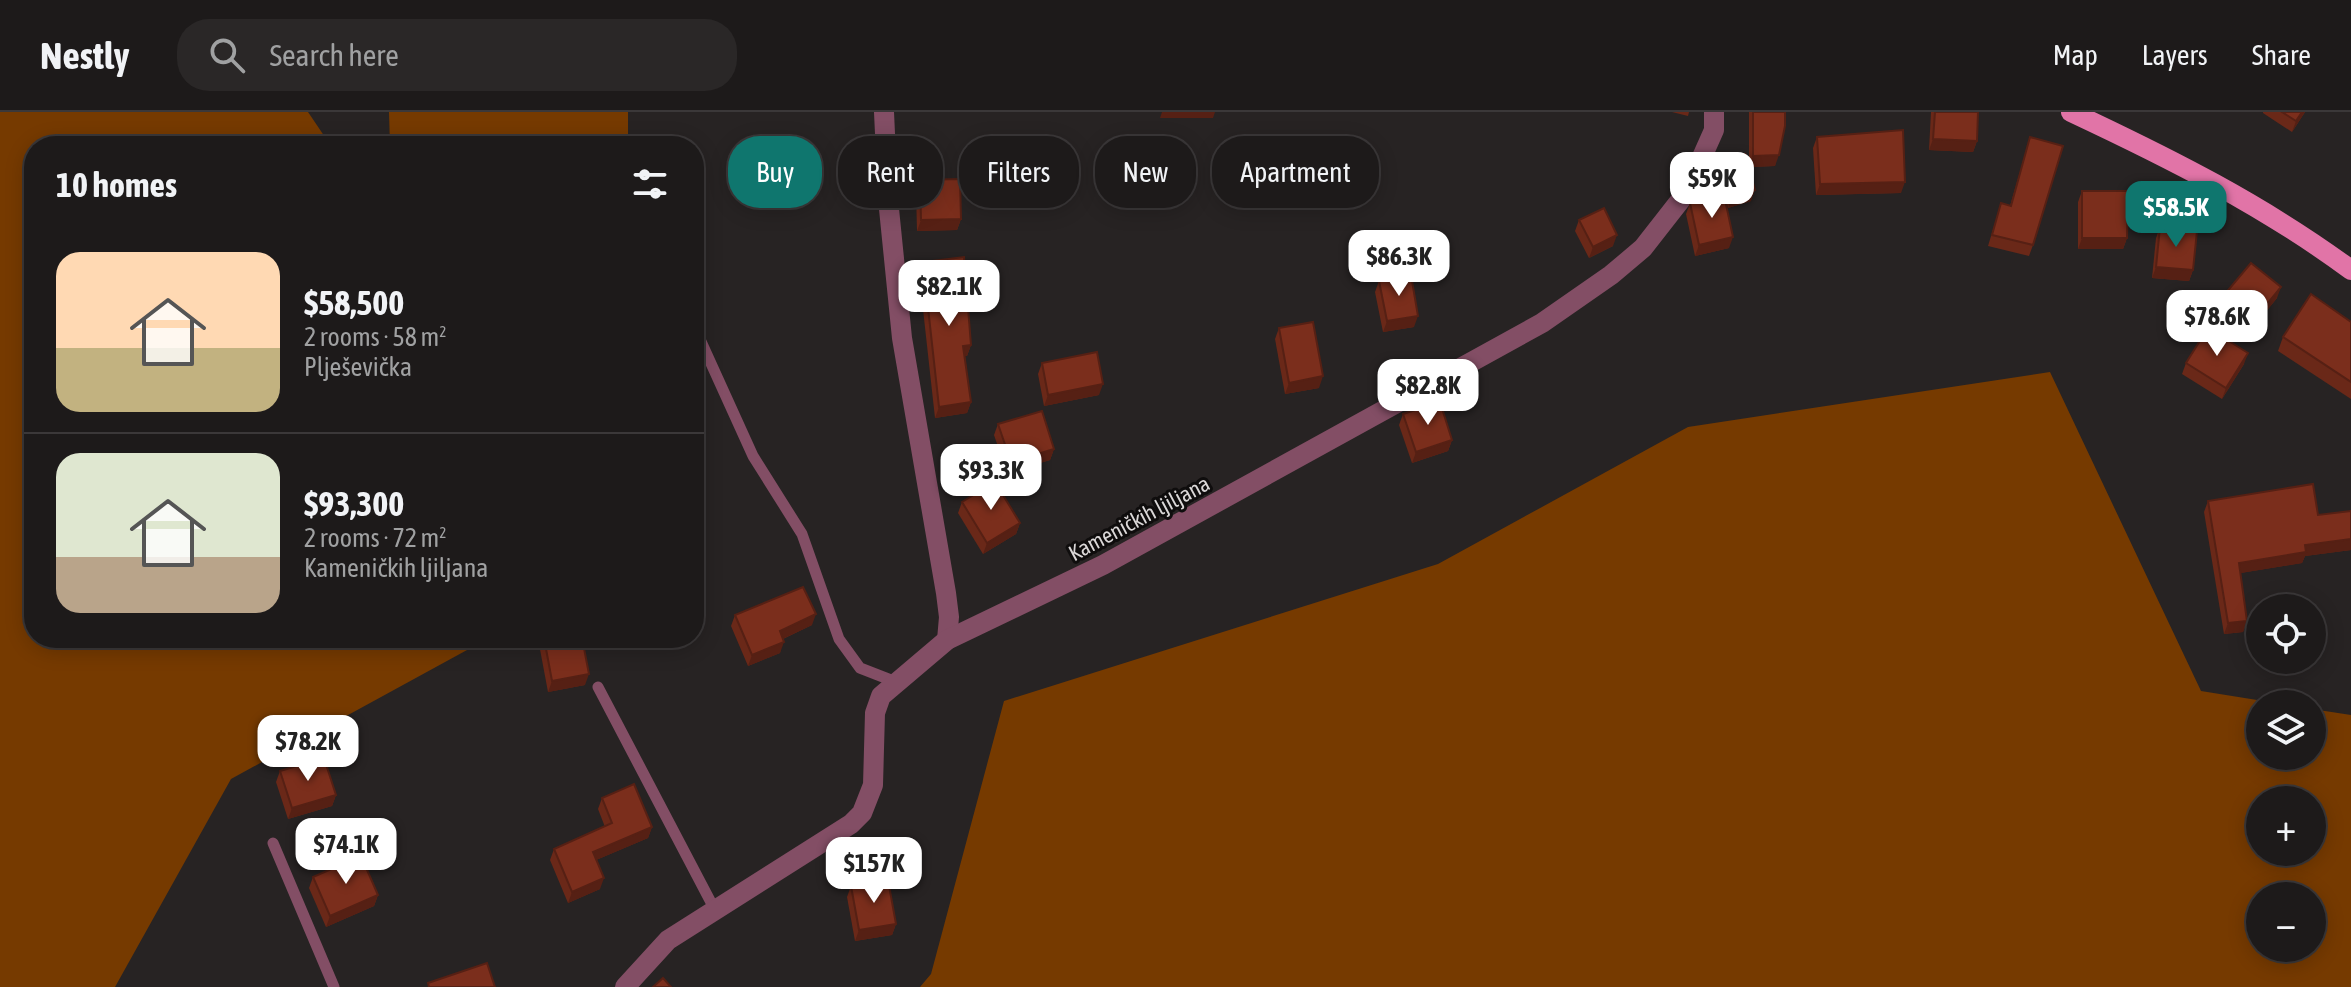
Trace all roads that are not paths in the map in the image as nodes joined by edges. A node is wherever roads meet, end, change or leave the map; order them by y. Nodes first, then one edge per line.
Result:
1 (884, 112) edge
2 (1714, 112) edge
3 (2071, 112) edge
4 (2351, 270) edge
5 (704, 348) edge
6 (947, 640) junction
7 (896, 682) junction
8 (598, 687) dead end
9 (273, 843) dead end
10 (715, 910) junction
11 (334, 987) edge
12 (625, 987) edge

1 - 6 street
2 - 6 street, Kameničkih ljiljana
3 - 4 main road
5 - 7 lane
6 - 7 street, Kameničkih ljiljana
7 - 10 street, Kameničkih ljiljana
8 - 10 lane
9 - 11 lane
10 - 12 street, Kameničkih ljiljana

